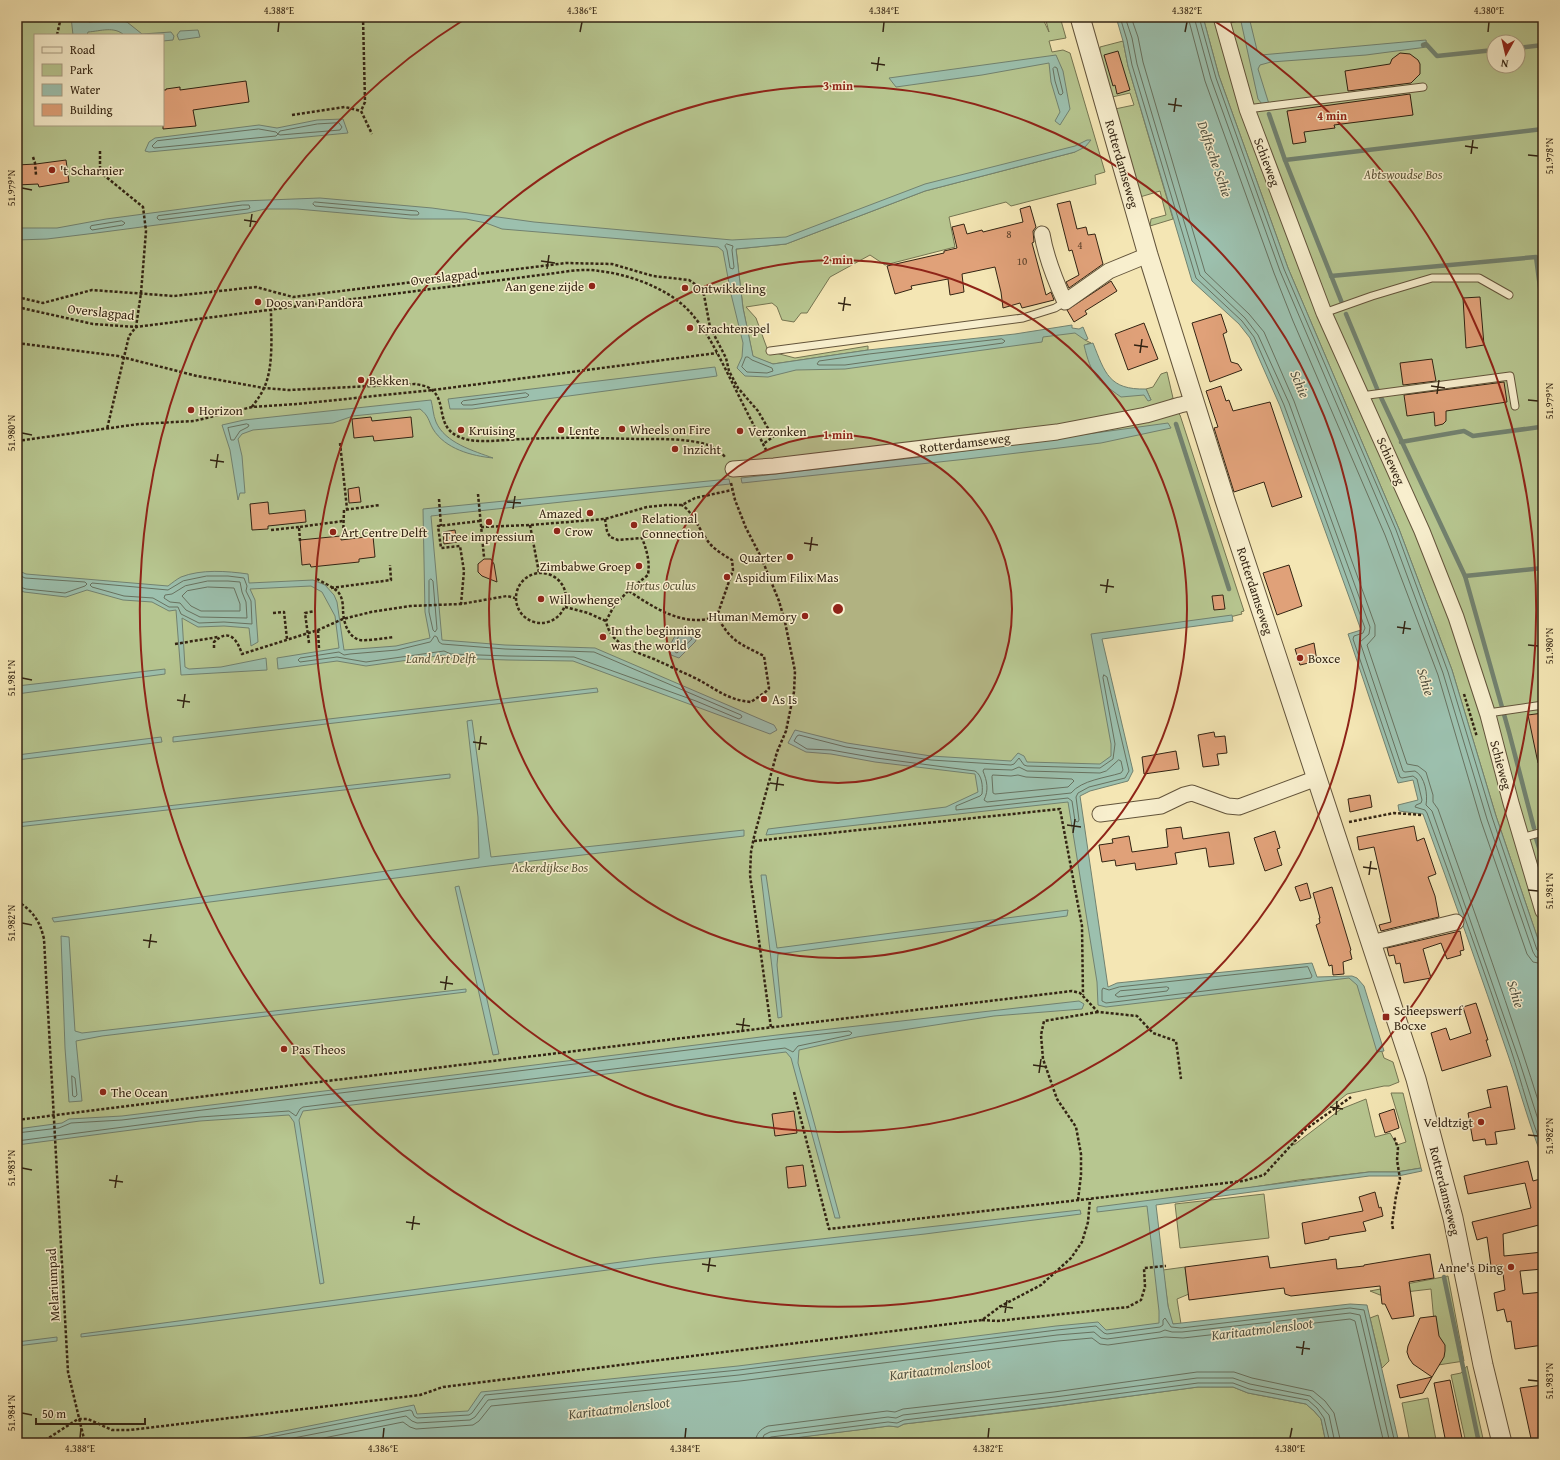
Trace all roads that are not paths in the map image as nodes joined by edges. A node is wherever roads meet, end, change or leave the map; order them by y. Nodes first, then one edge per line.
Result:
1 (1080, 17) edge
2 (1229, 18) edge
3 (1423, 87) dead end
4 (1247, 109) junction
5 (1042, 234) dead end
6 (1148, 255) junction
7 (1509, 295) dead end
8 (1065, 302) junction
9 (1324, 313) junction
10 (770, 350) dead end
11 (1365, 395) junction
12 (1194, 402) junction
13 (1515, 406) dead end
14 (733, 469) road end
15 (1543, 705) edge
16 (1491, 714) junction
17 (1317, 778) junction
18 (1100, 814) dead end
19 (1543, 832) edge
20 (1521, 838) junction
21 (1540, 916) edge
22 (1456, 922) dead end
23 (1371, 943) junction
24 (1502, 1443) edge

1 - 6 street, Rotterdamseweg
2 - 4 street, Schieweg
3 - 4 lane
4 - 9 street, Schieweg
5 - 8 street
6 - 8 street
6 - 12 street, Rotterdamseweg
7 - 9 lane
8 - 10 lane
9 - 11 street, Schieweg
11 - 13 lane
11 - 16 street, Schieweg
12 - 14 street, Rotterdamseweg
12 - 17 street, Rotterdamseweg
15 - 16 lane
16 - 20 street, Schieweg
17 - 18 street
17 - 23 street, Rotterdamseweg
19 - 20 lane
20 - 21 street, Schieweg
22 - 23 street
23 - 24 street, Rotterdamseweg

